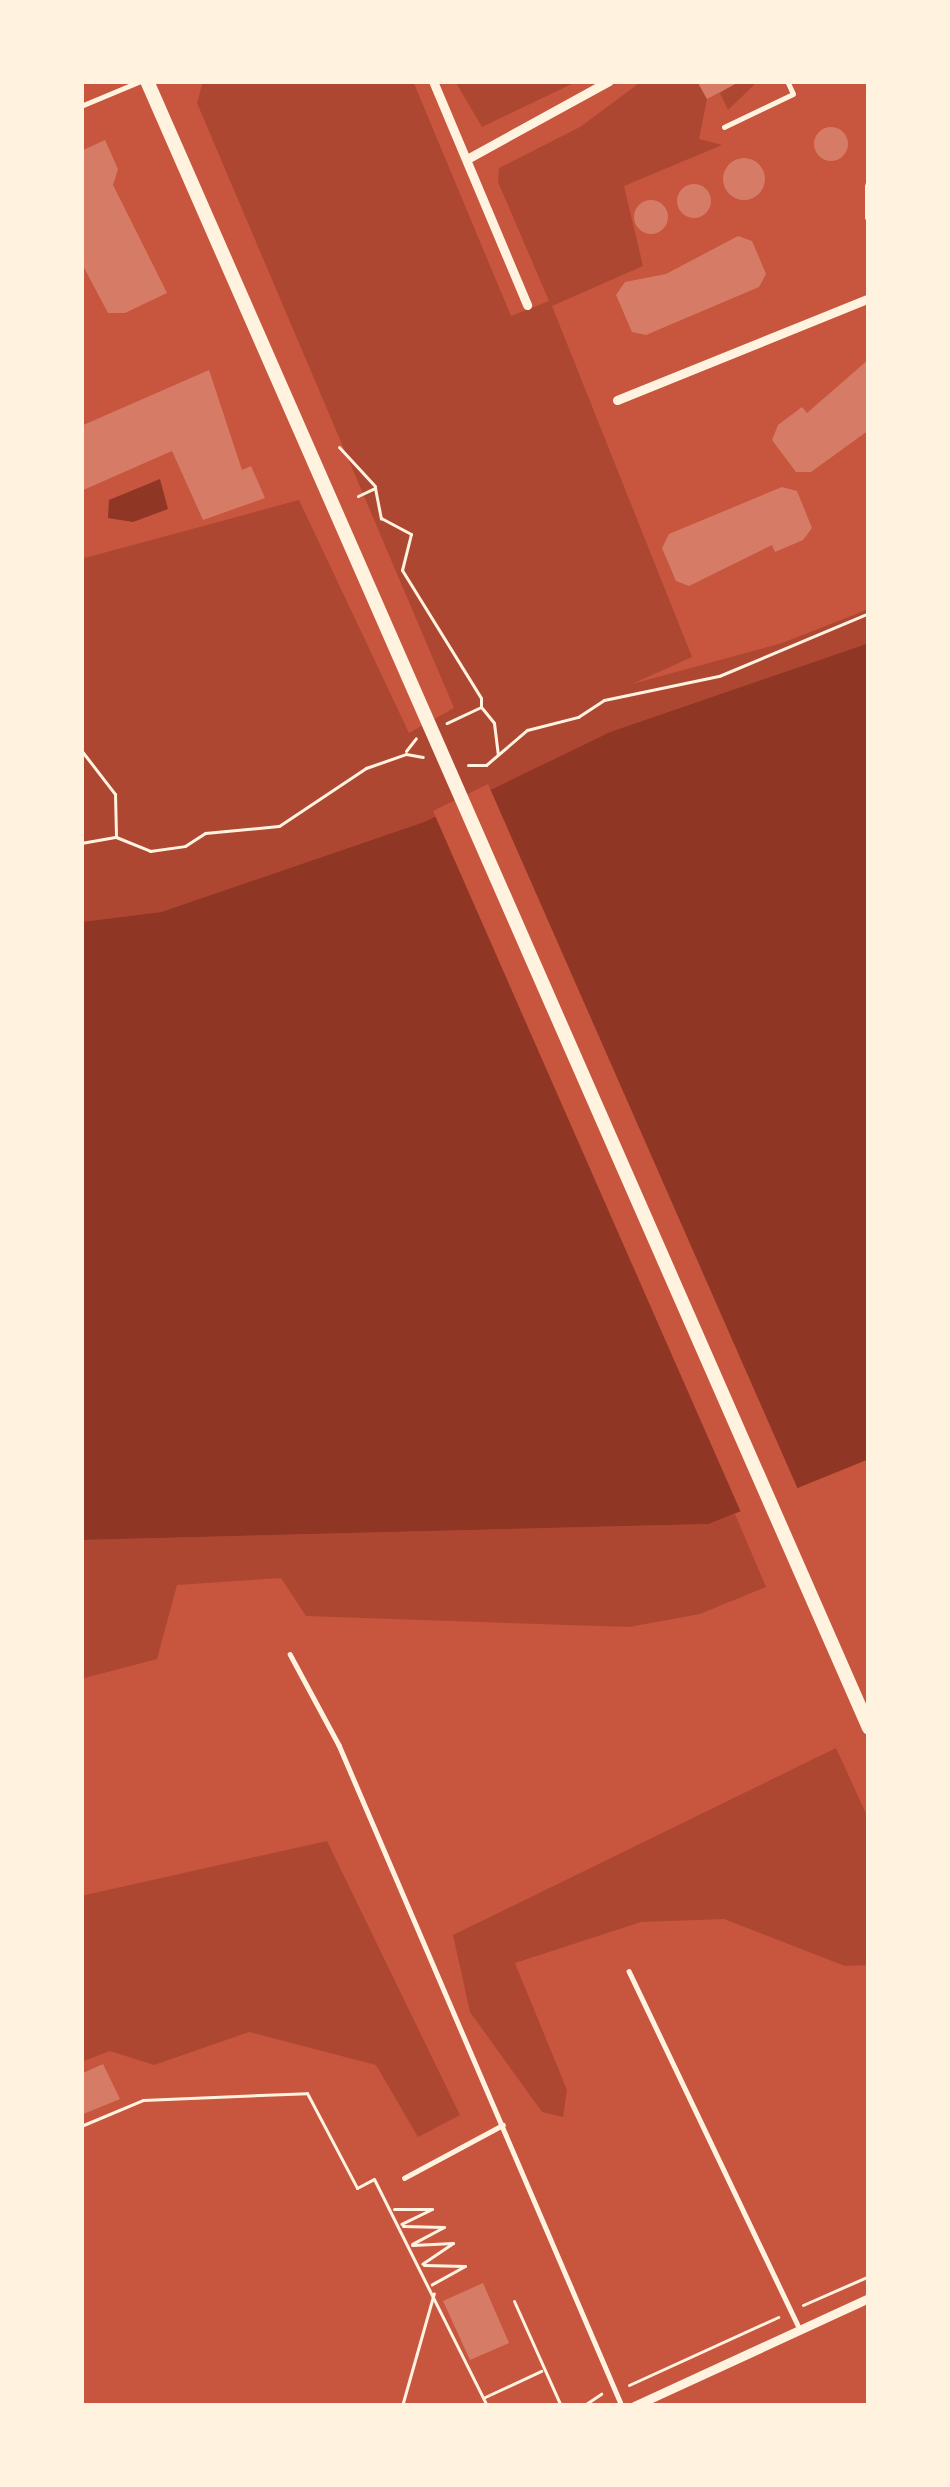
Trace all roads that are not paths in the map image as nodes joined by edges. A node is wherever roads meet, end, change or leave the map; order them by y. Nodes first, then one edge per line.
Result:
1 (144, 81) edge
2 (433, 81) edge
3 (609, 81) edge
4 (787, 81) edge
5 (81, 106) edge
6 (724, 127) dead end
7 (466, 159) junction
8 (869, 186) edge
9 (869, 218) edge
10 (869, 298) edge
11 (527, 305) dead end
12 (617, 400) dead end
13 (290, 1654) dead end
14 (869, 1727) edge
15 (629, 1971) dead end
16 (503, 2125) junction
17 (404, 2178) dead end
18 (869, 2298) edge
19 (800, 2330) junction
20 (622, 2406) edge
21 (634, 2406) edge

1 - 5 lane
1 - 14 main road
2 - 7 street
3 - 7 street
4 - 6 lane
7 - 11 street
8 - 9 street
10 - 12 street
13 - 16 lane
15 - 19 lane
16 - 17 lane
16 - 20 lane
18 - 19 street
19 - 21 street

